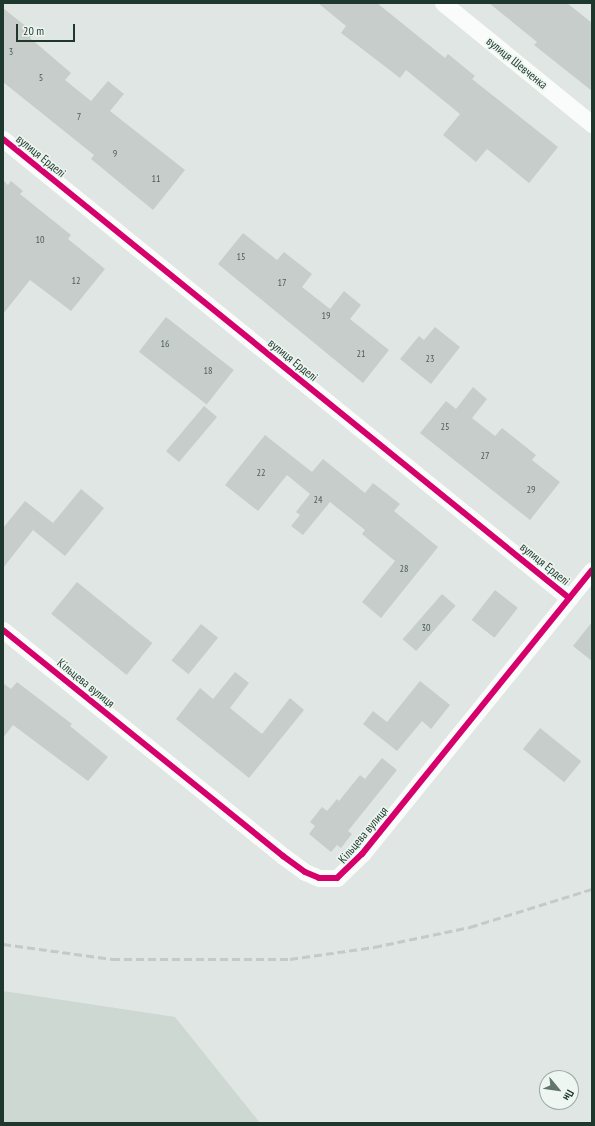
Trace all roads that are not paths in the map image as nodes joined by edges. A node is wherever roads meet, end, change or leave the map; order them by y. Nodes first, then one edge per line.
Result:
1 (442, 3) edge
2 (592, 124) edge
3 (3, 139) edge
4 (592, 570) edge
5 (569, 598) junction
6 (3, 630) edge

1 - 2 street, вулиця Шевченка
3 - 5 street, вулиця Ерделі
4 - 5 street, Кільцева вулиця
5 - 6 street, Кільцева вулиця

